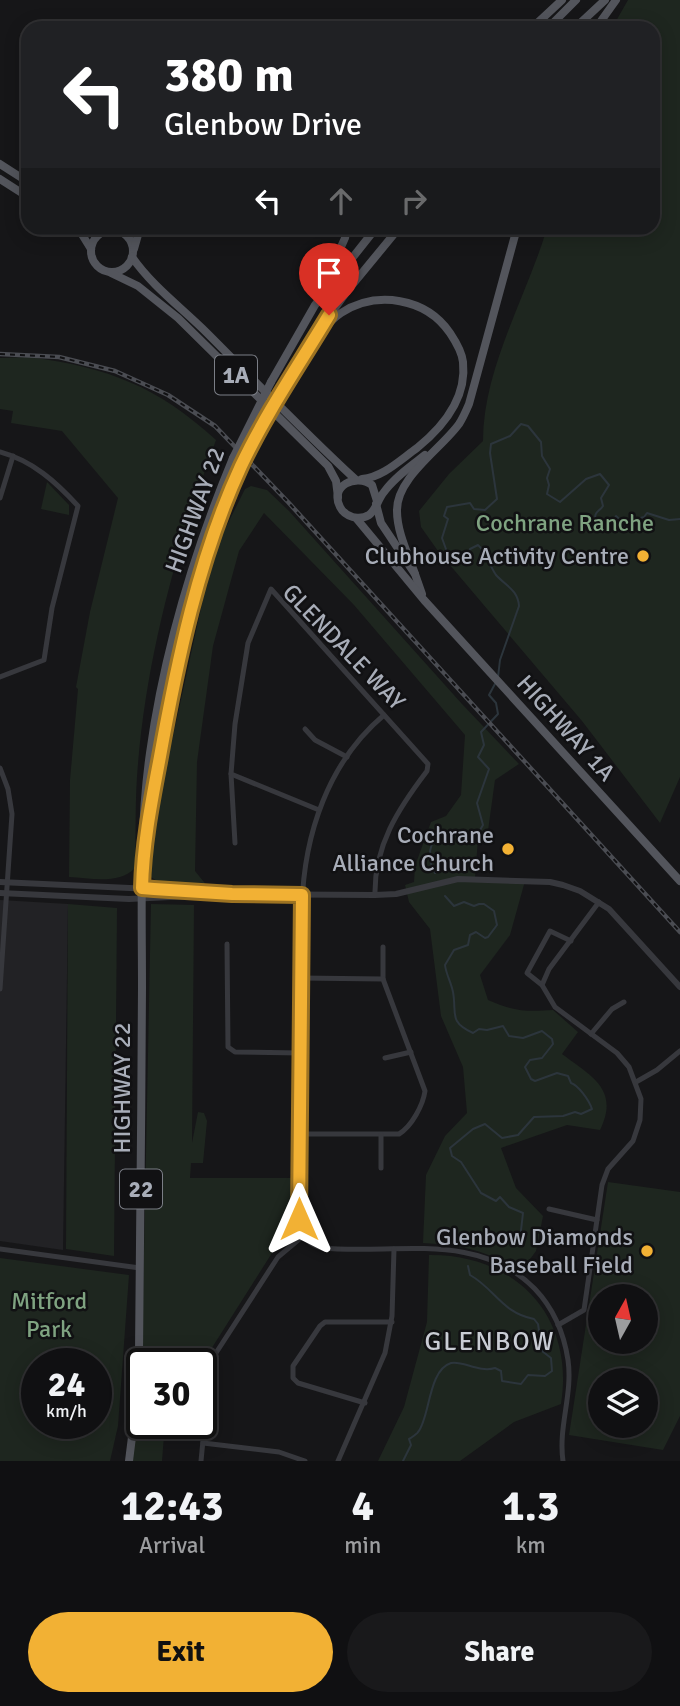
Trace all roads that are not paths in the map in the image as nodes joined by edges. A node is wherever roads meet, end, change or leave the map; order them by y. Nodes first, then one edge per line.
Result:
1 (562, 0) edge
2 (576, 0) edge
3 (605, 0) edge
4 (616, 0) edge
5 (540, 21) edge
6 (555, 21) edge
7 (582, 21) edge
8 (601, 21) edge
9 (0, 164) edge
10 (21, 178) edge
11 (0, 179) edge
12 (21, 192) edge
13 (83, 235) edge
14 (99, 235) edge
15 (123, 235) edge
16 (138, 235) edge
17 (346, 235) edge
18 (370, 235) edge
19 (393, 235) edge
20 (515, 235) edge
21 (91, 248) junction
22 (133, 254) junction
23 (111, 273) junction
24 (315, 305) junction
25 (298, 367) junction
26 (444, 441) junction
27 (0, 452) edge
28 (13, 456) junction
29 (359, 479) junction
30 (338, 497) junction
31 (0, 498) edge
32 (377, 503) junction
33 (356, 518) junction
34 (415, 574) junction
35 (424, 600) junction
36 (0, 677) edge
37 (384, 715) junction
38 (305, 729) dead end
39 (347, 757) junction
40 (0, 768) edge
41 (231, 774) junction
42 (319, 810) junction
43 (144, 841) junction
44 (235, 843) dead end
45 (680, 881) edge
46 (4, 883) edge
47 (142, 888) junction
48 (3, 893) edge
49 (232, 894) junction
50 (302, 895) junction
51 (375, 895) junction
52 (142, 898) junction
53 (600, 901) junction
54 (570, 941) junction
55 (227, 944) dead end
56 (383, 947) dead end
57 (301, 978) junction
58 (383, 979) junction
59 (542, 985) junction
60 (680, 987) edge
61 (0, 989) edge
62 (624, 1002) dead end
63 (591, 1034) junction
64 (411, 1052) junction
65 (300, 1053) junction
66 (679, 1055) edge
67 (385, 1058) dead end
68 (636, 1082) junction
69 (299, 1134) junction
70 (381, 1135) junction
71 (381, 1168) dead end
72 (549, 1209) dead end
73 (597, 1220) junction
74 (303, 1236) junction
75 (394, 1249) junction
76 (0, 1250) edge
77 (140, 1268) junction
78 (392, 1322) junction
79 (558, 1325) junction
80 (365, 1403) junction
81 (203, 1443) junction
82 (129, 1461) edge
83 (201, 1461) edge
84 (304, 1461) edge
85 (338, 1461) edge
86 (563, 1461) edge

1 - 5 main road
2 - 6 main road
3 - 7 main road
4 - 8 main road
9 - 10 main road
11 - 12 main road
13 - 21 main road
14 - 21 main road
15 - 22 main road
16 - 22 main road
17 - 24 main road
18 - 24 main road, HIGHWAY 22 / 22
19 - 25 main road, HIGHWAY 22 / 22
20 - 26 main road
21 - 23 main road
22 - 23 main road
22 - 29 main road, 1A
23 - 30 main road, 1A
24 - 43 main road, HIGHWAY 22 / 22, bridge
25 - 29 main road
25 - 43 main road, HIGHWAY 22 / 22, bridge
26 - 32 main road
26 - 34 main road
27 - 28 street
28 - 31 street
28 - 36 street
29 - 30 main road
29 - 32 main road
30 - 33 main road
32 - 33 main road
32 - 34 main road, HIGHWAY 1A
33 - 35 main road, HIGHWAY 1A
34 - 35 main road, HIGHWAY 1A
35 - 45 main road, HIGHWAY 1A
37 - 39 street
37 - 41 street, GLENDALE WAY
37 - 51 street, GLENDALE WAY
38 - 39 street
39 - 42 street
40 - 46 street
41 - 42 street
41 - 44 street
42 - 50 street
43 - 47 main road, HIGHWAY 22 / 22
46 - 47 street
46 - 48 street
47 - 49 street
47 - 52 main road, HIGHWAY 22 / 22
48 - 52 street
48 - 61 street
49 - 50 street
49 - 52 street
50 - 51 street
50 - 57 street
51 - 53 street
52 - 77 main road, HIGHWAY 22 / 22
53 - 54 street
53 - 60 street
54 - 59 street
54 - 59 street
55 - 65 street
56 - 58 street
57 - 58 street
57 - 65 street
58 - 64 street
59 - 63 street
62 - 63 street
63 - 68 street
64 - 67 street
64 - 70 street
65 - 69 street
66 - 68 street
68 - 73 street
69 - 70 street
69 - 74 street
70 - 71 street
72 - 73 street
73 - 79 street
74 - 75 street
74 - 81 street
75 - 78 street
75 - 79 street
76 - 77 street
77 - 82 main road, HIGHWAY 22 / 22
78 - 80 street
78 - 80 street
79 - 86 street
80 - 85 street
81 - 83 street
81 - 84 street

